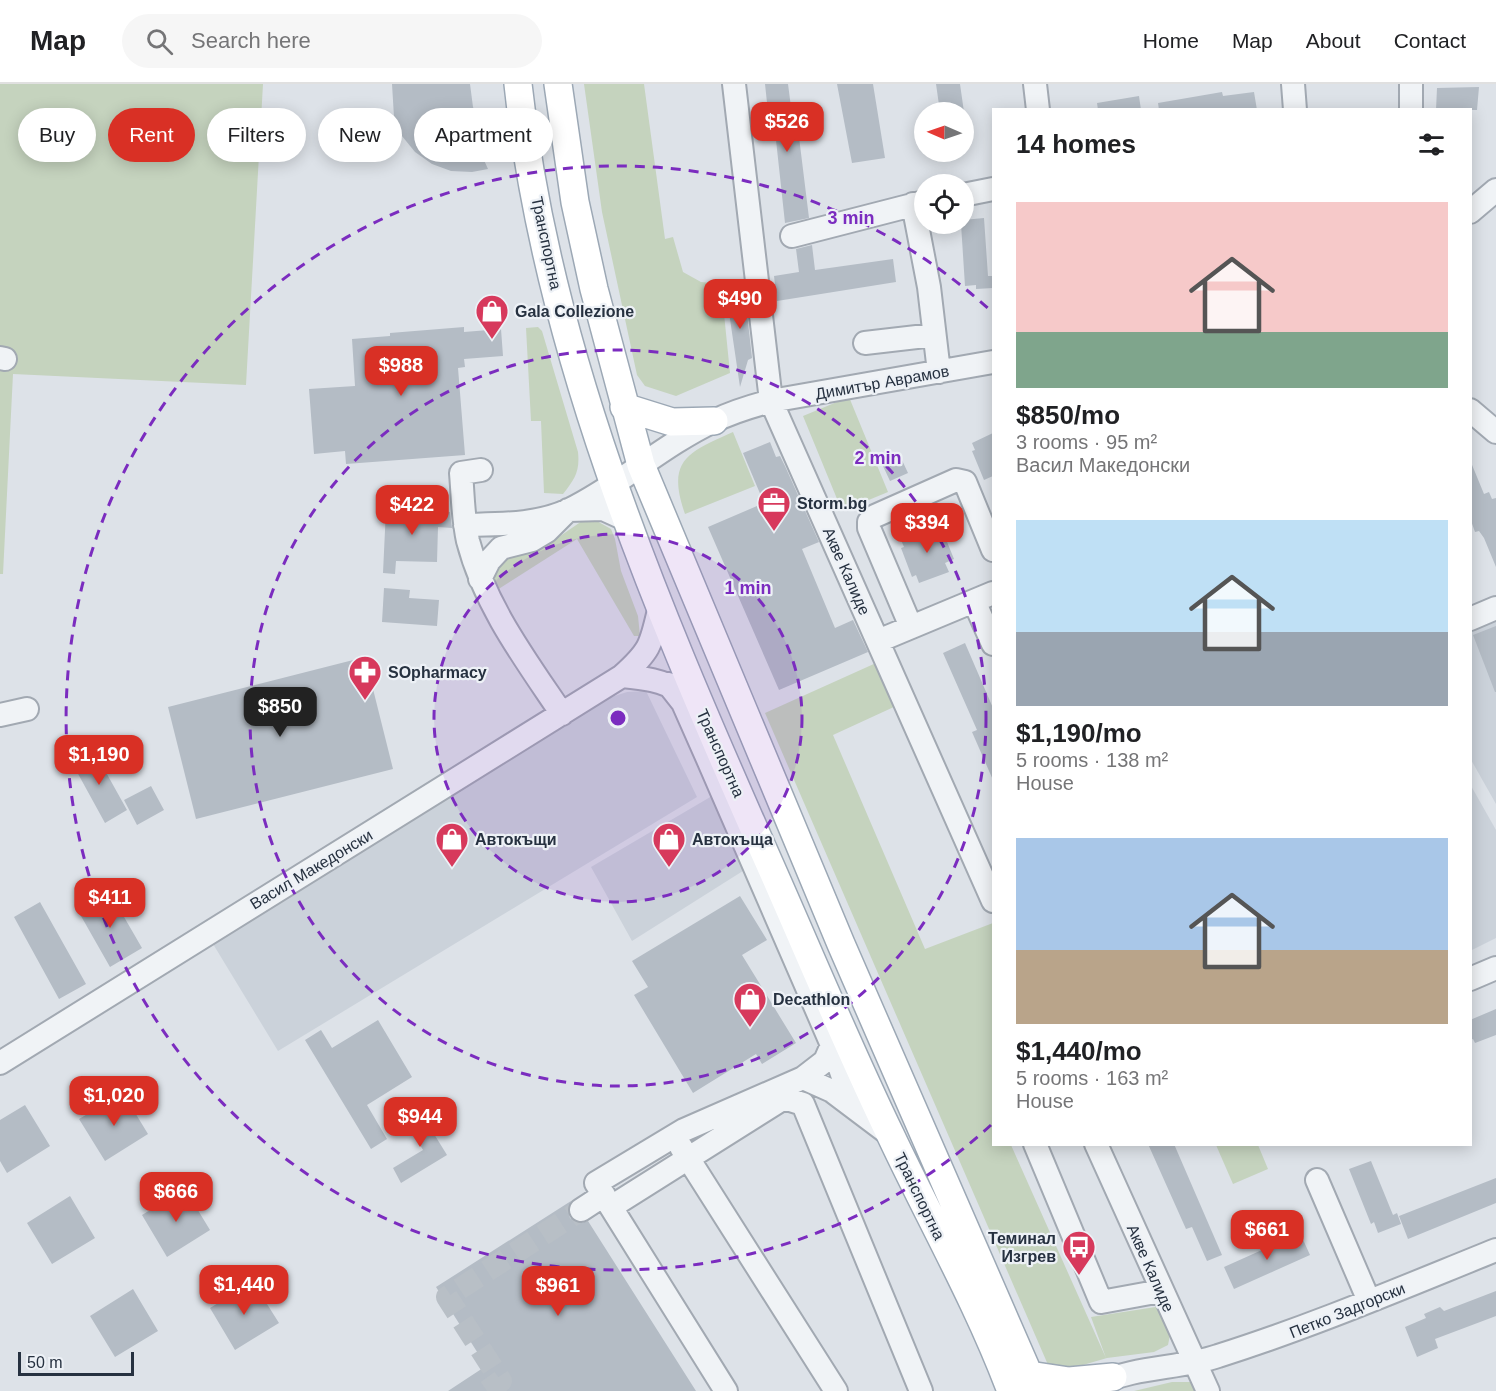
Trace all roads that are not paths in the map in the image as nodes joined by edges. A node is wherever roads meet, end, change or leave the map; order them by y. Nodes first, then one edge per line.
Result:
1 (518, 84) edge
2 (558, 84) edge
3 (734, 84) edge
4 (1035, 84) edge
5 (1293, 84) edge
6 (1412, 84) edge
7 (1038, 108) edge
8 (1295, 108) edge
9 (1411, 108) edge
10 (992, 189) edge
11 (1496, 190) edge
12 (974, 193) edge
13 (914, 204) edge
14 (1472, 210) edge
15 (923, 234) edge
16 (792, 236) dead end
17 (934, 335) junction
18 (865, 343) dead end
19 (992, 362) edge
20 (939, 372) junction
21 (771, 401) junction
22 (624, 407) junction
23 (1472, 412) edge
24 (714, 421) junction
25 (1496, 432) edge
26 (641, 465) junction
27 (481, 470) dead end
28 (612, 483) junction
29 (568, 510) junction
30 (625, 519) junction
31 (467, 533) junction
32 (501, 548) junction
33 (992, 548) edge
34 (480, 579) junction
35 (984, 597) edge
36 (1496, 608) edge
37 (659, 610) junction
38 (1472, 618) edge
39 (911, 627) junction
40 (992, 639) edge
41 (878, 641) junction
42 (622, 676) junction
43 (668, 684) junction
44 (698, 703) junction
45 (27, 709) dead end
46 (562, 714) junction
47 (0, 715) edge
48 (712, 752) junction
49 (992, 899) edge
50 (1496, 968) edge
51 (1472, 978) edge
52 (832, 1045) junction
53 (0, 1063) edge
54 (803, 1078) junction
55 (865, 1113) junction
56 (890, 1134) junction
57 (674, 1136) junction
58 (1036, 1146) edge
59 (1097, 1146) edge
60 (688, 1158) junction
61 (1317, 1180) dead end
62 (608, 1201) junction
63 (581, 1210) tunnel mouth
64 (1496, 1250) edge
65 (1161, 1291) junction
66 (1369, 1301) junction
67 (1197, 1363) junction
68 (1113, 1377) junction
69 (1018, 1387) edge
70 (726, 1391) edge
71 (836, 1391) edge
72 (921, 1391) edge
73 (1088, 1391) edge
74 (1208, 1391) edge

1 - 28 main road, Транспортна
2 - 22 main road, Транспортна
3 - 21 street, Акве Калиде
4 - 7 street
5 - 8 street
6 - 9 street
10 - 12 street
11 - 14 street
13 - 16 street
15 - 17 street
17 - 18 street
17 - 20 street
19 - 20 street, Димитър Аврамов
20 - 21 street, Димитър Аврамов
21 - 24 street, Димитър Аврамов
21 - 41 street, Акве Калиде
22 - 24 main road
22 - 26 main road, Транспортна
23 - 25 street
24 - 26 street, Димитър Аврамов
26 - 28 street, Димитър Аврамов
26 - 69 main road, Транспортна
27 - 31 street
28 - 29 street, Димитър Аврамов
28 - 30 main road, Транспортна
29 - 30 street
29 - 31 street
29 - 32 street
30 - 37 main road, Транспортна
31 - 32 street
31 - 34 street
32 - 34 street
33 - 39 street
34 - 46 street
35 - 39 street
35 - 40 street
36 - 38 street
37 - 42 street
37 - 44 main road, Транспортна
39 - 41 street
41 - 49 street, Акве Калиде
42 - 43 street
42 - 46 street, Васил Македонски
43 - 44 street
43 - 48 street
44 - 48 main road, Транспортна
45 - 47 street
46 - 53 street, Васил Македонски
48 - 52 street
48 - 56 main road, Транспортна
50 - 51 street
52 - 54 street
52 - 55 street
54 - 55 street
54 - 57 street
55 - 56 street
56 - 69 main road, Транспортна
57 - 60 street
57 - 62 street
58 - 65 street
59 - 65 street, Акве Калиде
60 - 62 street
60 - 71 street
60 - 72 street
61 - 66 street
62 - 63 street
62 - 70 street
64 - 66 street, Петко Задгорски
65 - 67 street, Акве Калиде
66 - 67 street, Петко Задгорски
67 - 68 street, Петко Задгорски
67 - 74 street, Акве Калиде
68 - 69 main road
68 - 73 street, Петко Задгорски

